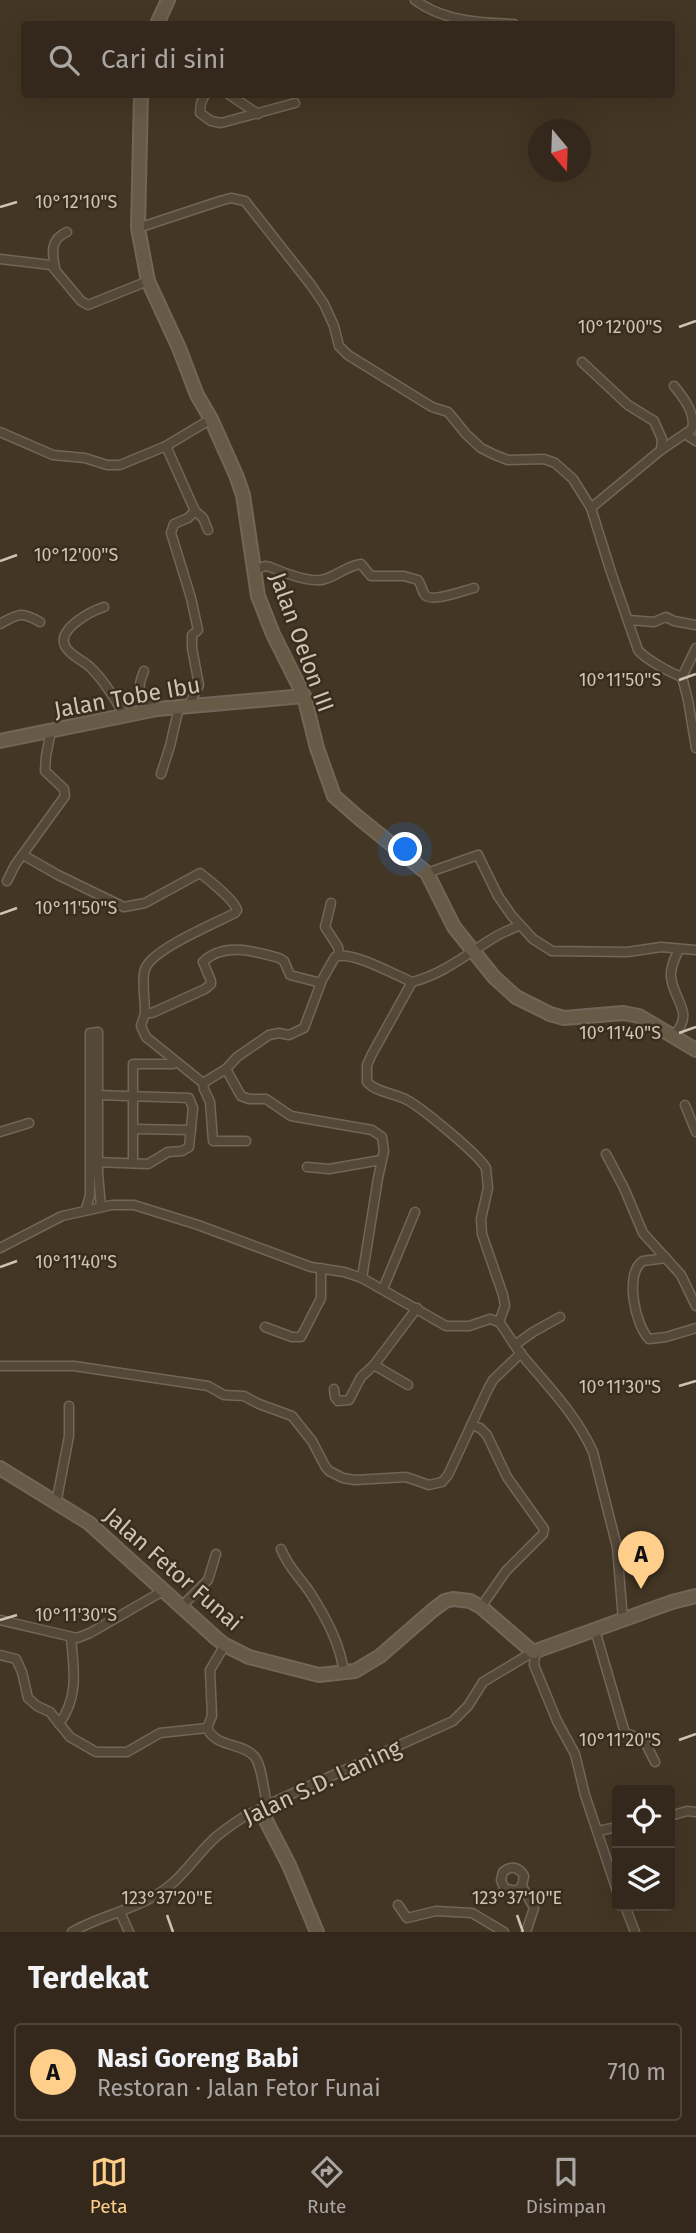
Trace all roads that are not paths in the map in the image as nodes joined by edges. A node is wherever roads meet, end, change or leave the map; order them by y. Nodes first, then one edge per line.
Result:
1 (168, 0) edge
2 (415, 0) edge
3 (158, 21) edge
4 (488, 21) edge
5 (141, 98) edge
6 (203, 98) edge
7 (234, 98) edge
8 (295, 103) dead end
9 (258, 114) junction
10 (138, 228) junction
11 (67, 232) dead end
12 (0, 259) edge
13 (55, 268) junction
14 (148, 281) junction
15 (582, 362) dead end
16 (674, 386) dead end
17 (211, 419) junction
18 (0, 432) edge
19 (685, 434) junction
20 (696, 441) edge
21 (166, 446) junction
22 (661, 450) junction
23 (591, 508) junction
24 (195, 510) junction
25 (208, 530) dead end
26 (253, 571) junction
27 (474, 588) dead end
28 (104, 607) dead end
29 (628, 620) junction
30 (40, 622) dead end
31 (0, 624) edge
32 (696, 625) edge
33 (696, 648) edge
34 (144, 671) dead end
35 (682, 677) junction
36 (304, 696) junction
37 (184, 706) junction
38 (157, 709) junction
39 (126, 717) junction
40 (51, 731) junction
41 (0, 741) edge
42 (696, 748) edge
43 (161, 774) dead end
44 (23, 855) junction
45 (427, 873) junction
46 (7, 881) dead end
47 (331, 903) dead end
48 (520, 925) junction
49 (679, 949) junction
50 (696, 950) edge
51 (474, 952) junction
52 (339, 955) junction
53 (412, 982) junction
54 (321, 983) junction
55 (146, 1013) junction
56 (674, 1035) junction
57 (696, 1050) edge
58 (173, 1064) dead end
59 (226, 1069) junction
60 (204, 1083) junction
61 (93, 1095) junction
62 (133, 1096) junction
63 (685, 1105) dead end
64 (29, 1123) dead end
65 (134, 1129) junction
66 (191, 1130) junction
67 (0, 1132) edge
68 (696, 1132) edge
69 (246, 1141) dead end
70 (606, 1154) dead end
71 (381, 1160) junction
72 (89, 1162) junction
73 (98, 1163) junction
74 (132, 1163) junction
75 (307, 1167) dead end
76 (101, 1207) junction
77 (86, 1209) junction
78 (415, 1212) dead end
79 (0, 1248) edge
80 (666, 1258) junction
81 (321, 1268) junction
82 (362, 1278) junction
83 (383, 1289) junction
84 (696, 1307) edge
85 (417, 1308) junction
86 (560, 1317) dead end
87 (499, 1322) junction
88 (265, 1327) dead end
89 (696, 1328) edge
90 (518, 1349) junction
91 (374, 1365) junction
92 (0, 1366) edge
93 (408, 1385) dead end
94 (334, 1389) dead end
95 (69, 1406) dead end
96 (471, 1424) junction
97 (0, 1468) edge
98 (56, 1504) junction
99 (281, 1549) dead end
100 (216, 1554) dead end
101 (163, 1591) junction
102 (696, 1596) edge
103 (182, 1606) junction
104 (481, 1607) junction
105 (0, 1620) edge
106 (623, 1620) junction
107 (595, 1630) junction
108 (71, 1638) junction
109 (225, 1645) junction
110 (537, 1651) junction
111 (0, 1655) edge
112 (344, 1674) junction
113 (59, 1724) junction
114 (207, 1728) junction
115 (655, 1762) dead end
116 (264, 1808) junction
117 (696, 1812) edge
118 (675, 1815) edge
119 (612, 1828) edge
120 (598, 1831) junction
121 (612, 1875) edge
122 (523, 1886) dead end
123 (398, 1905) dead end
124 (627, 1911) edge
125 (120, 1912) junction
126 (72, 1932) edge
127 (130, 1932) edge
128 (317, 1932) edge
129 (504, 1932) edge
130 (526, 1932) edge
131 (635, 1932) edge

1 - 3 street
2 - 4 street
5 - 10 street, Jalan Oelon III
6 - 9 street
7 - 9 street
8 - 9 street
10 - 14 street, Jalan Oelon III
10 - 23 street
11 - 13 street
12 - 13 street
13 - 14 street
14 - 17 street, Jalan Oelon III
15 - 22 street
16 - 19 street
17 - 21 street
17 - 26 street, Jalan Oelon III
18 - 21 street
19 - 20 street
19 - 22 street
21 - 24 street
22 - 23 street
23 - 29 street
24 - 25 street
24 - 37 street
26 - 27 street
26 - 36 street, Jalan Oelon III
28 - 39 street
29 - 32 street
29 - 35 street
30 - 31 street
33 - 35 street
34 - 38 street
35 - 42 street
36 - 37 street, Jalan Tobe Ibu
36 - 45 street, Jalan Oelon III
37 - 38 street, Jalan Tobe Ibu
37 - 43 street
38 - 39 street, Jalan Tobe Ibu
39 - 40 street, Jalan Tobe Ibu
40 - 41 street, Jalan Tobe Ibu
40 - 44 street
44 - 46 street
44 - 55 street
45 - 48 street
45 - 51 street, Jalan Oelon III
47 - 52 street
48 - 49 street
48 - 51 street
49 - 50 street
49 - 56 street
51 - 53 street
51 - 56 street, Jalan Oelon III
52 - 53 street
52 - 54 street
53 - 87 street
54 - 55 street
54 - 59 street
55 - 60 street
56 - 57 street, Jalan Oelon III
58 - 62 street
59 - 60 street
59 - 71 street
60 - 69 street
61 - 61 street
61 - 62 street
61 - 72 street
61 - 73 street
62 - 65 street
62 - 66 street
63 - 68 street
64 - 67 street
65 - 66 street
65 - 74 street
66 - 74 street
70 - 80 street
71 - 75 street
71 - 82 street
72 - 73 street
72 - 77 street
73 - 74 street
73 - 76 street
76 - 77 street
76 - 81 street
77 - 79 street
78 - 83 street
80 - 84 street
80 - 89 street
81 - 82 street
81 - 88 street
82 - 83 street
83 - 85 street
85 - 87 street
85 - 91 street
86 - 90 street
87 - 90 street
90 - 96 street
90 - 106 street
91 - 93 street
91 - 94 street
92 - 96 street
95 - 98 street
96 - 104 street
97 - 98 street, Jalan Fetor Funai
98 - 101 street, Jalan Fetor Funai
99 - 112 street
100 - 103 street
101 - 103 street, Jalan Fetor Funai
101 - 108 street
102 - 106 street
103 - 109 street, Jalan Fetor Funai
104 - 110 street, Jalan Fetor Funai
104 - 112 street, Jalan Fetor Funai
105 - 108 street
106 - 107 street
107 - 110 street
107 - 115 street
108 - 113 street
109 - 112 street, Jalan Fetor Funai
109 - 114 street
110 - 116 street, Jalan S.D. Laning
110 - 120 street
111 - 113 street
113 - 114 street
114 - 116 street
116 - 125 street, Jalan S.D. Laning
116 - 128 street
117 - 118 street
119 - 120 street
120 - 121 street
122 - 130 street
123 - 129 street
124 - 131 street
125 - 126 street, Jalan S.D. Laning
125 - 127 street

